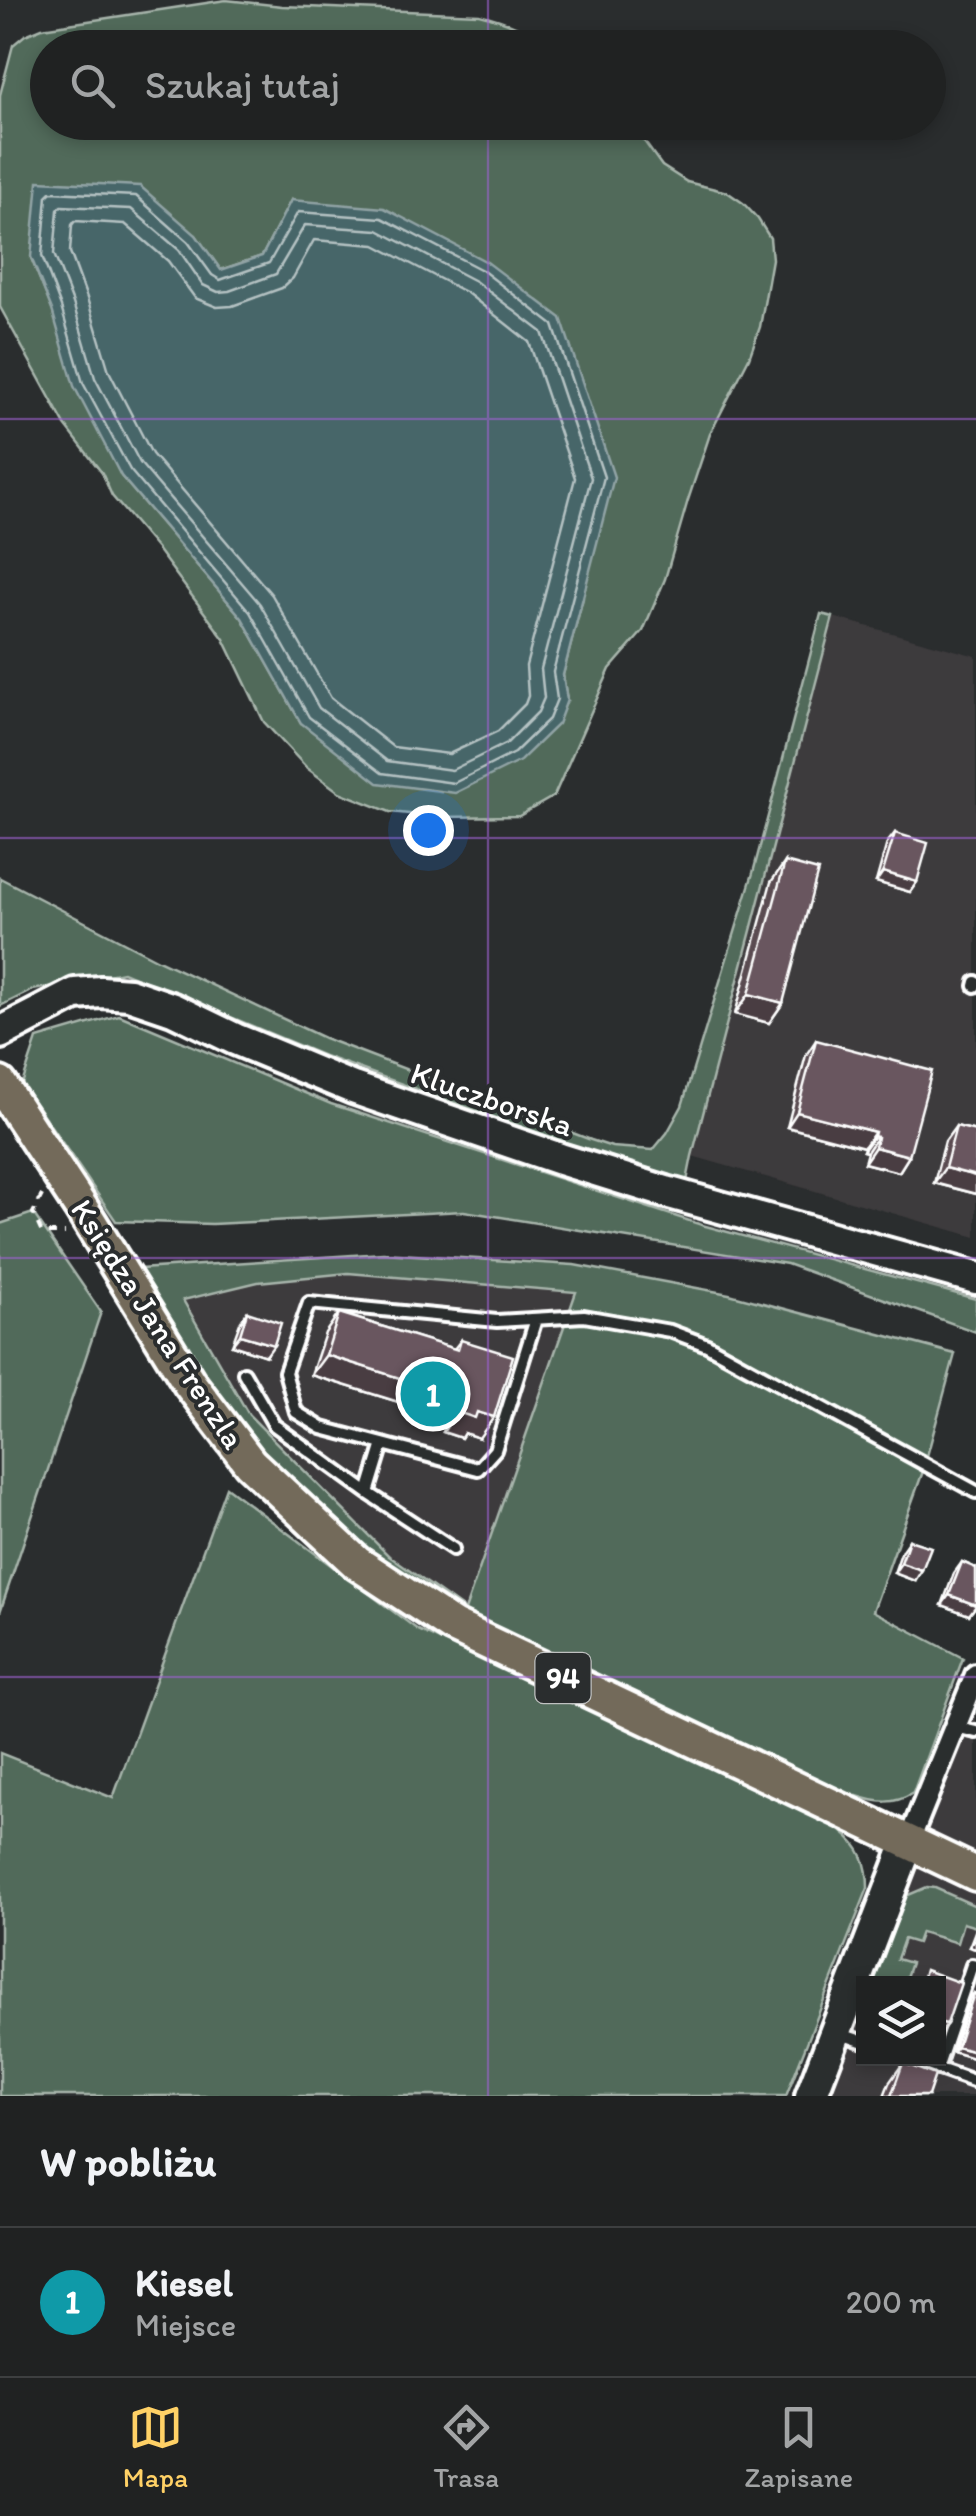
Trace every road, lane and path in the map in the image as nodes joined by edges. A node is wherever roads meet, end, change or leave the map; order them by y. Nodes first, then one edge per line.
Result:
1 (0, 1034) edge
2 (0, 1084) edge
3 (47, 1184) dead end
4 (74, 1220) junction
5 (976, 1278) edge
6 (536, 1319) junction
7 (244, 1373) dead end
8 (382, 1444) junction
9 (976, 1492) edge
10 (368, 1493) junction
11 (453, 1549) dead end
12 (975, 1680) edge
13 (966, 1730) edge
14 (908, 1842) junction
15 (976, 1874) edge
16 (976, 1966) edge
17 (849, 2037) edge
18 (929, 2066) edge
19 (937, 2069) junction
20 (976, 2082) edge
21 (811, 2096) edge

1 - 5 street, Kluczborska
2 - 4 main road, Księdza Jana Frenzla / 94
3 - 4 path
4 - 14 main road, Księdza Jana Frenzla / 94
6 - 8 lane
6 - 8 lane
6 - 9 lane
7 - 10 lane
8 - 10 lane
10 - 11 lane
12 - 13 street
13 - 14 street
14 - 15 main road, Księdza Jana Frenzla / 94
14 - 17 street
16 - 19 lane
17 - 21 street
18 - 19 lane
19 - 20 lane

